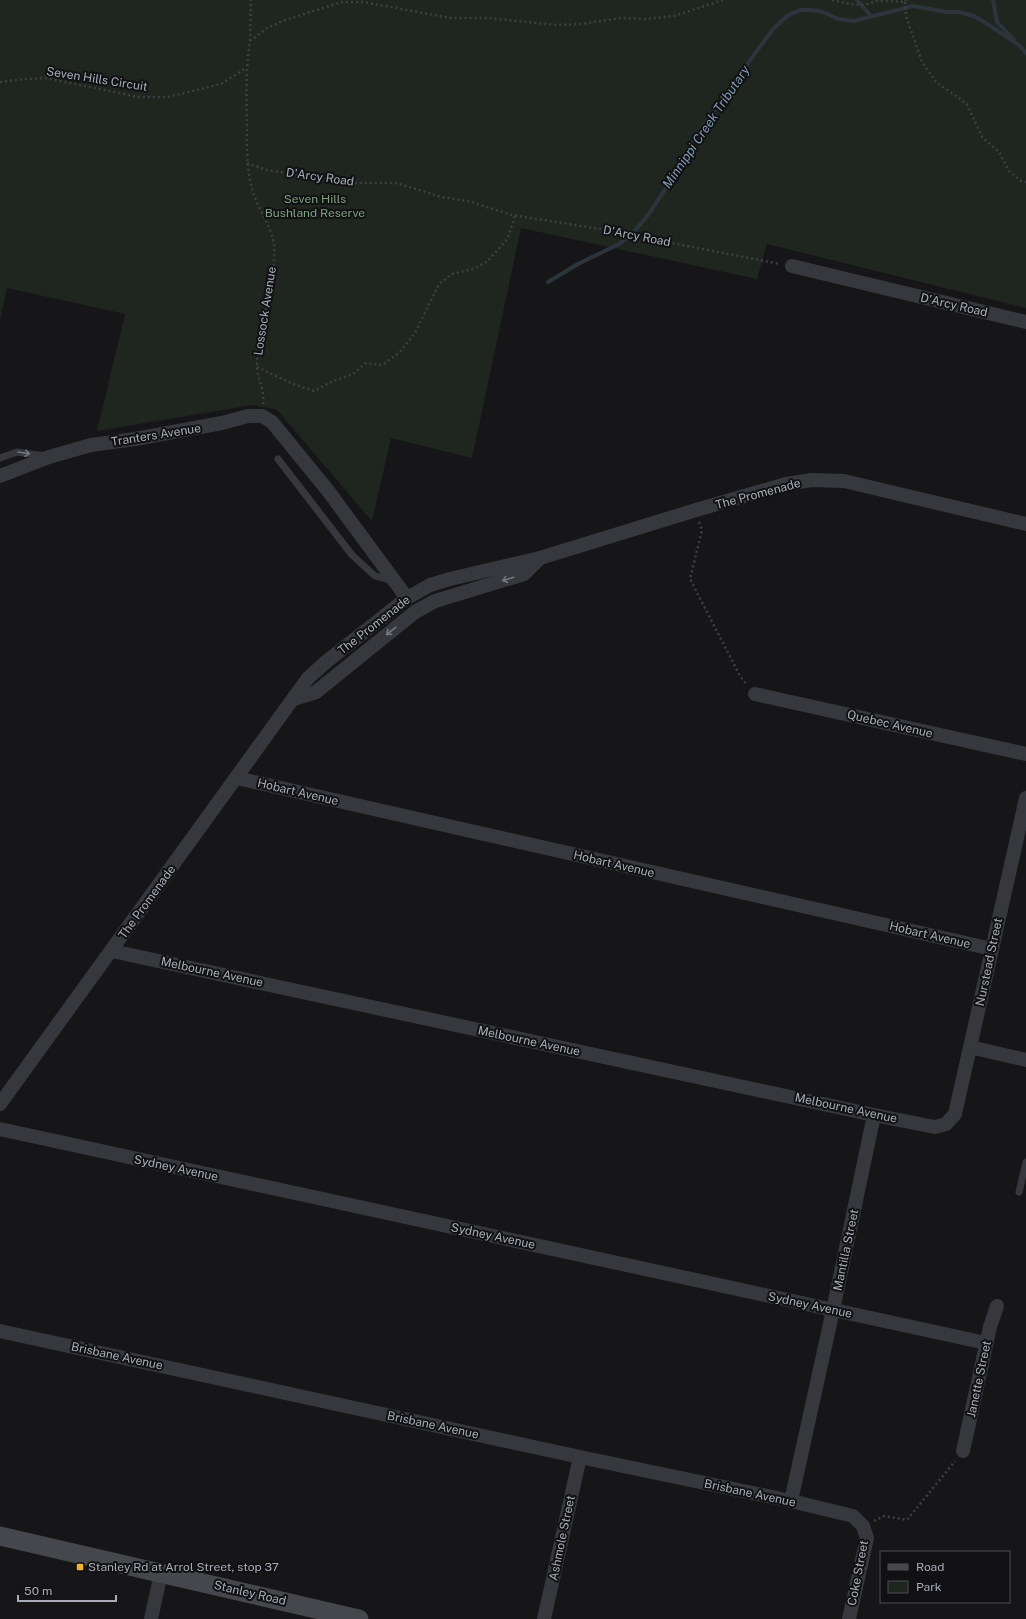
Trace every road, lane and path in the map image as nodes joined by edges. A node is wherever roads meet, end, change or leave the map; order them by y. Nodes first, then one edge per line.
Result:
1 (251, 0) edge
2 (723, 0) edge
3 (832, 0) edge
4 (890, 1) edge
5 (905, 1) edge
6 (250, 41) junction
7 (246, 68) junction
8 (0, 82) edge
9 (247, 163) junction
10 (1026, 182) edge
11 (515, 216) junction
12 (792, 266) joint
13 (1026, 322) edge
14 (257, 367) junction
15 (262, 416) junction
16 (49, 457) junction
17 (0, 458) edge
18 (278, 459) dead end
19 (0, 476) edge
20 (696, 510) junction
21 (1026, 524) edge
22 (540, 558) junction
23 (395, 581) junction
24 (407, 598) junction
25 (755, 694) joint
26 (294, 699) junction
27 (1026, 754) edge
28 (237, 778) junction
29 (1026, 798) edge
30 (992, 949) junction
31 (112, 951) junction
32 (970, 1047) junction
33 (1026, 1060) edge
34 (0, 1104) edge
35 (874, 1115) junction
36 (946, 1124) joint
37 (0, 1130) edge
38 (1026, 1162) edge
39 (1020, 1192) dead end
40 (997, 1306) dead end
41 (833, 1310) junction
42 (0, 1331) edge
43 (986, 1343) junction
44 (963, 1451) joint
45 (580, 1457) junction
46 (791, 1501) junction
47 (863, 1526) junction
48 (0, 1536) edge
49 (161, 1573) junction
50 (151, 1619) edge
51 (359, 1619) edge
52 (544, 1619) edge
53 (849, 1619) edge

1 - 6 path
2 - 6 path
3 - 4 path
4 - 5 path
5 - 10 path
6 - 7 path
7 - 8 path, Seven Hills Circuit
7 - 9 path, Lossock Avenue
9 - 11 path, D'Arcy Road
9 - 14 path, Lossock Avenue
11 - 12 path, D'Arcy Road
11 - 14 path
12 - 13 street, D'Arcy Road
14 - 15 path, Lossock Avenue
15 - 16 street, Tranters Avenue
15 - 23 street
17 -> 16 lane, Tranters Avenue
16 - 19 street, Tranters Avenue
18 - 23 lane
20 - 21 street, The Promenade
20 - 22 street, The Promenade
20 - 25 path
22 - 24 street, The Promenade
22 -> 26 street, The Promenade
23 - 24 street
24 - 26 street, The Promenade
25 - 27 street, Quebec Avenue
26 - 28 street, The Promenade
28 - 30 street, Hobart Avenue
28 - 31 street, The Promenade
29 - 30 street, Nurstead Street
30 - 32 street, Nurstead Street
31 - 34 street, The Promenade
31 - 35 street, Melbourne Avenue
32 - 33 street
32 - 36 street, Nurstead Street
35 - 36 street, Melbourne Avenue
35 - 41 street, Mantilla Street
37 - 41 street, Sydney Avenue
38 - 39 lane
40 - 43 street, Janette Street
41 - 43 street, Sydney Avenue
41 - 46 street, Mantilla Street
42 - 45 street, Brisbane Avenue
43 - 44 street, Janette Street
44 - 47 path
45 - 46 street, Brisbane Avenue
45 - 52 street, Ashmole Street
46 - 47 street, Brisbane Avenue
47 - 53 street, Coke Street
48 - 49 main road, Stanley Road
49 - 50 street
49 - 51 main road, Stanley Road

